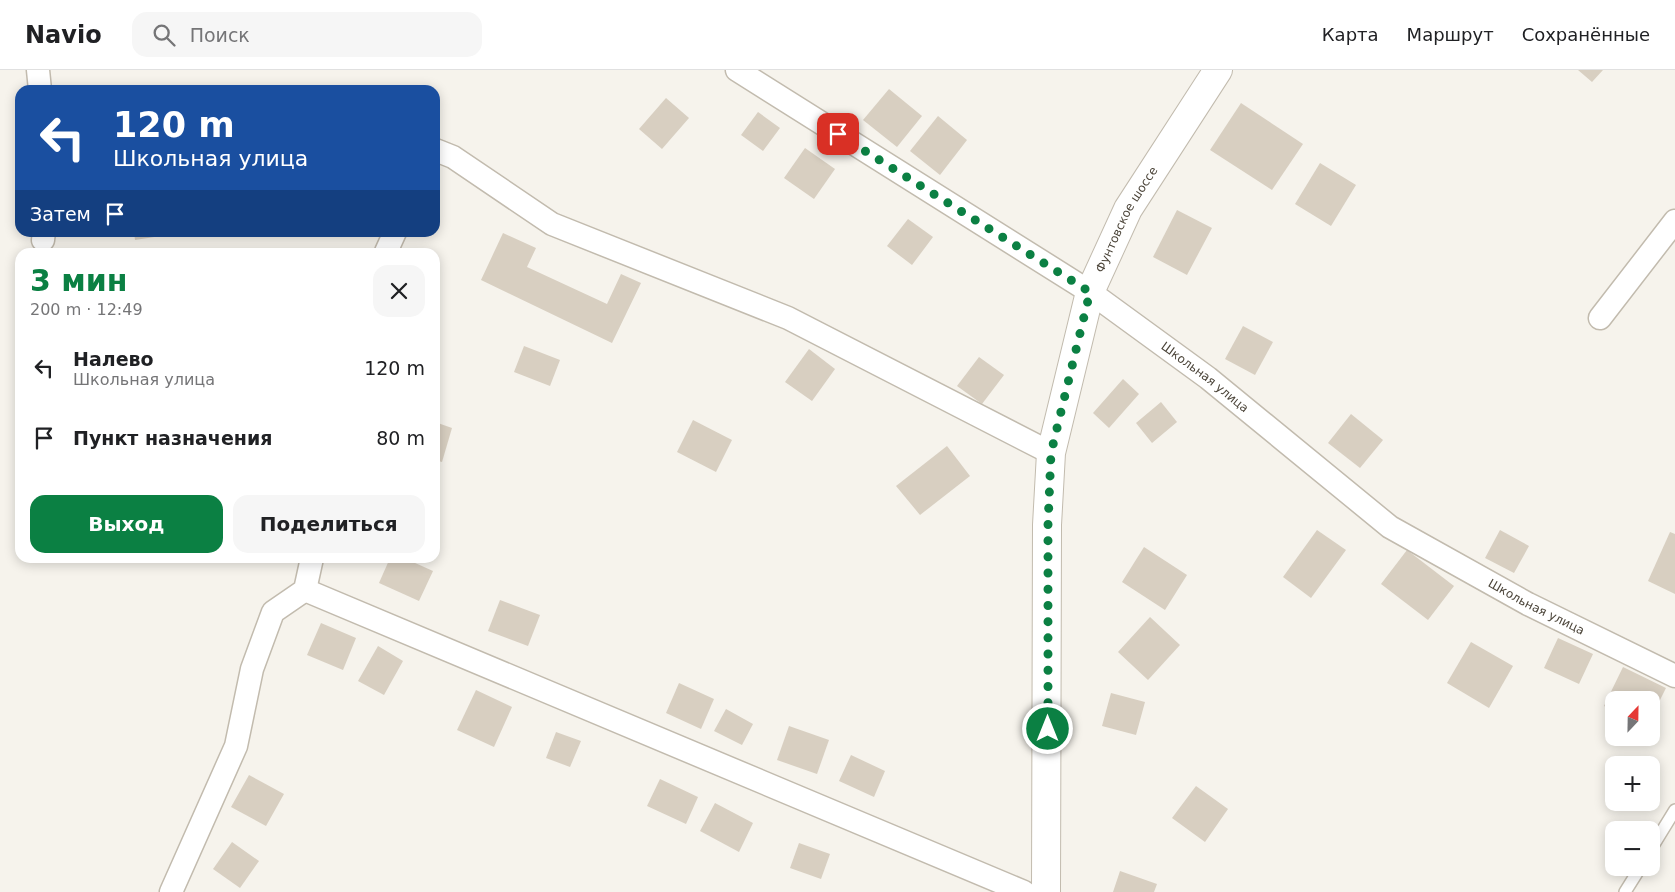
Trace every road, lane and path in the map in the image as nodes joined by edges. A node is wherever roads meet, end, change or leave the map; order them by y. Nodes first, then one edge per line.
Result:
1 (38, 70) edge
2 (737, 70) edge
3 (1218, 70) edge
4 (40, 85) edge
5 (440, 152) edge
6 (1675, 221) edge
7 (1090, 292) junction
8 (1600, 318) dead end
9 (1051, 453) junction
10 (311, 563) edge
11 (305, 590) junction
12 (1675, 676) edge
13 (1675, 810) edge
14 (1660, 834) edge
15 (1635, 876) edge
16 (171, 892) edge
17 (1024, 892) edge
18 (1046, 892) edge
19 (1625, 892) edge

1 - 4 street
2 - 7 street, Школьная улица
3 - 7 street, Фунтовское шоссе
5 - 9 street
6 - 8 street
7 - 9 street, Фунтовское шоссе
7 - 12 street, Школьная улица
9 - 18 street, Фунтовское шоссе
10 - 11 street
11 - 16 street
11 - 17 street
13 - 14 lane
15 - 19 lane

